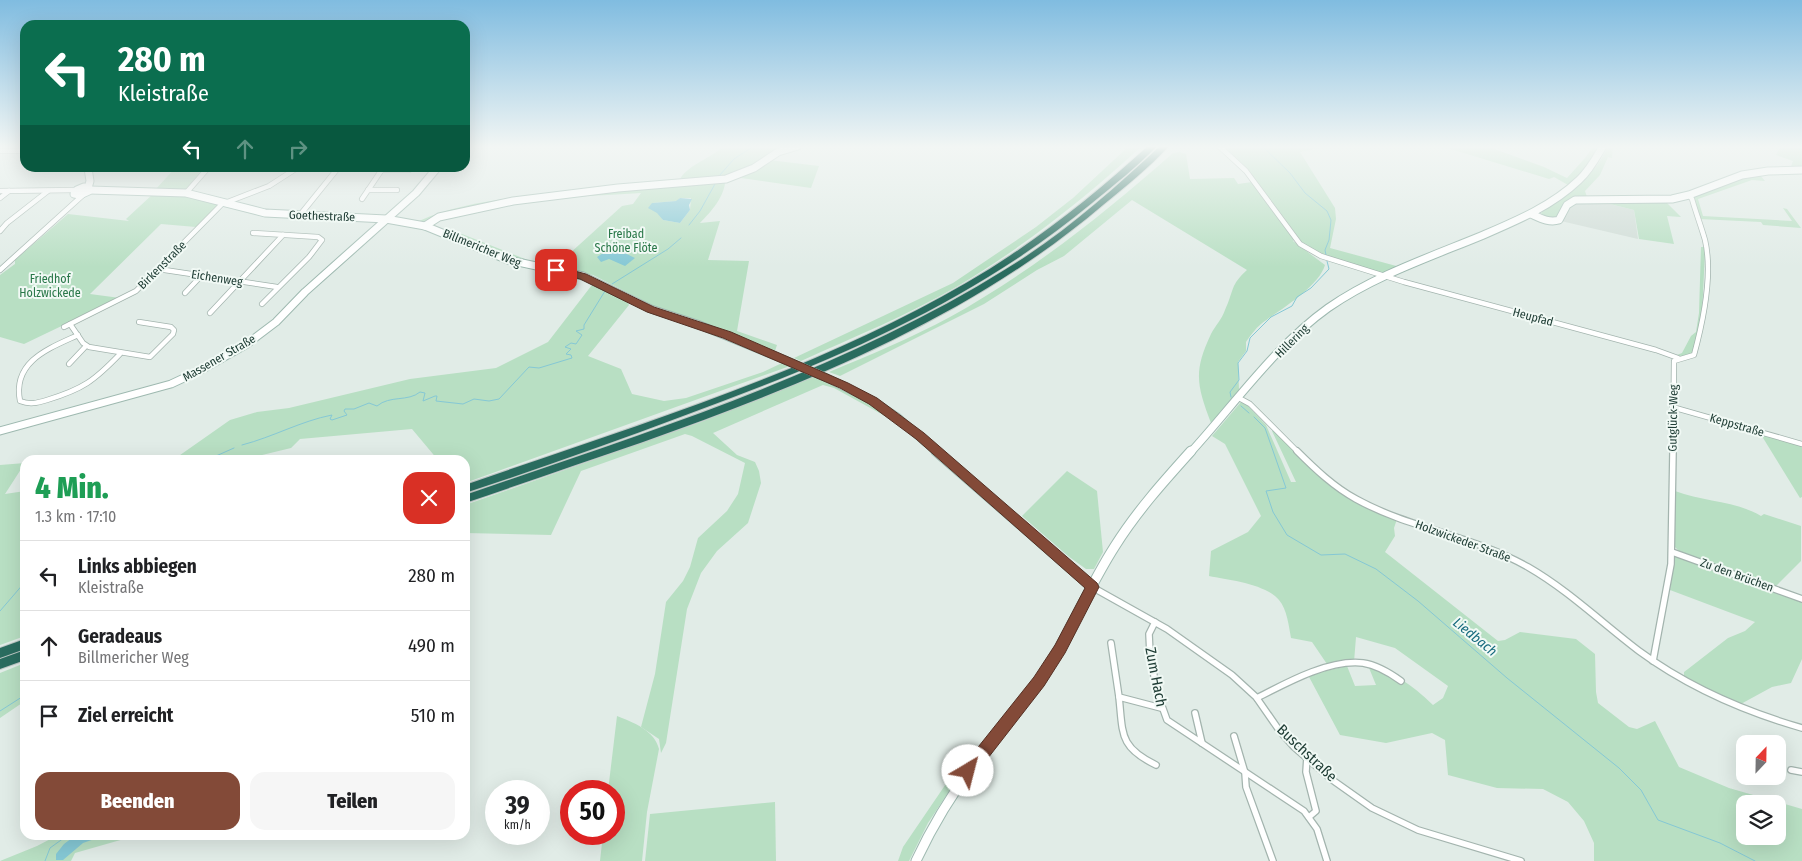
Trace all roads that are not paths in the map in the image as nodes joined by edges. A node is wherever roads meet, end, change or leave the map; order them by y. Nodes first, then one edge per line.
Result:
1 (86, 186) edge
2 (192, 186) edge
3 (268, 186) edge
4 (323, 186) edge
5 (371, 186) edge
6 (422, 186) edge
7 (640, 186) edge
8 (1109, 186) edge
9 (1122, 186) edge
10 (1257, 186) edge
11 (1572, 186) edge
12 (1709, 186) edge
13 (368, 190) junction
14 (397, 190) dead end
15 (0, 191) edge
16 (10, 191) junction
17 (48, 191) junction
18 (83, 191) junction
19 (186, 193) junction
20 (1689, 195) junction
21 (0, 198) edge
22 (362, 198) dead end
23 (224, 203) junction
24 (1532, 214) junction
25 (300, 215) junction
26 (386, 218) junction
27 (425, 226) junction
28 (0, 231) edge
29 (253, 233) dead end
30 (283, 235) junction
31 (158, 269) junction
32 (0, 270) edge
33 (201, 276) junction
34 (1388, 277) junction
35 (239, 282) junction
36 (277, 287) junction
37 (185, 293) dead end
38 (262, 304) dead end
39 (210, 313) dead end
40 (139, 322) dead end
41 (70, 324) junction
42 (64, 327) dead end
43 (78, 335) junction
44 (86, 346) junction
45 (120, 354) junction
46 (1678, 358) junction
47 (69, 364) dead end
48 (1239, 398) junction
49 (1672, 407) junction
50 (0, 430) edge
51 (1802, 444) edge
52 (470, 487) edge
53 (470, 497) edge
54 (1672, 552) junction
55 (1092, 587) junction
56 (1802, 599) edge
57 (1154, 622) junction
58 (1111, 643) dead end
59 (20, 646) edge
60 (0, 652) edge
61 (20, 657) edge
62 (1653, 661) junction
63 (0, 664) edge
64 (1401, 681) dead end
65 (1119, 697) junction
66 (1257, 698) junction
67 (1161, 708) junction
68 (1195, 712) dead end
69 (1802, 728) edge
70 (1234, 736) dead end
71 (1202, 744) junction
72 (1307, 756) junction
73 (1156, 765) dead end
74 (1790, 770) dead end
75 (1802, 772) edge
76 (1245, 773) junction
77 (1309, 817) junction
78 (916, 861) edge
79 (1273, 861) edge
80 (1326, 861) edge
81 (1521, 861) edge

1 - 18 main road
2 - 19 street
3 - 23 street, Birkenstraße
4 - 25 street
5 - 13 street
6 - 26 main road, Massener Straße
7 - 27 main road
8 - 52 highway
9 - 53 highway
10 - 34 street, Heupfad
11 - 24 main road, Hillering
12 - 20 main road
13 - 14 street
13 - 22 street
15 - 16 street, Goethestraße
16 - 17 street, Goethestraße
16 - 21 street
17 - 18 street, Goethestraße
17 - 28 street
18 - 19 main road, Goethestraße
18 - 32 street
19 - 23 main road, Goethestraße
20 - 24 main road
20 - 46 street
23 - 25 main road, Goethestraße
23 - 31 street, Birkenstraße
24 - 34 main road, Hillering
25 - 26 main road, Goethestraße
26 - 27 main road, Billmericher Weg
26 - 50 main road, Massener Straße
27 - 55 main road, Billmericher Weg, bridge
29 - 30 street
30 - 35 street
30 - 36 street
31 - 33 street, Eichenweg
31 - 41 street, Birkenstraße
33 - 35 street, Eichenweg
33 - 37 street
34 - 46 street, Heupfad
34 - 48 main road, Hillering
35 - 36 street, Eichenweg
35 - 39 street
36 - 38 street
40 - 45 street
41 - 42 street, Birkenstraße
41 - 43 street
43 - 44 street
43 - 45 street
44 - 45 street
44 - 47 street
46 - 49 street, Gutglück-Weg
48 - 55 main road, Hillering
48 - 62 street, Holzwickeder Straße
49 - 51 street, Keppstraße
49 - 54 street, Gutglück-Weg
54 - 56 street, Zu den Brüchen
54 - 62 street, Gutglück-Weg
55 - 57 street, Buschstraße
55 - 78 main road, Hillering
57 - 66 street, Buschstraße
57 - 67 street, Zum Hach
58 - 65 street
59 - 60 highway
61 - 63 highway
62 - 69 street, Holzwickeder Straße
64 - 66 street
65 - 67 street
65 - 73 street
66 - 72 street, Buschstraße
67 - 71 street, Zum Hach
68 - 71 street
70 - 76 street
71 - 76 street, Zum Hach
72 - 77 street
72 - 81 street, Buschstraße
74 - 75 street
76 - 77 street, Zum Hach
76 - 79 street
77 - 80 street, Zum Hach

